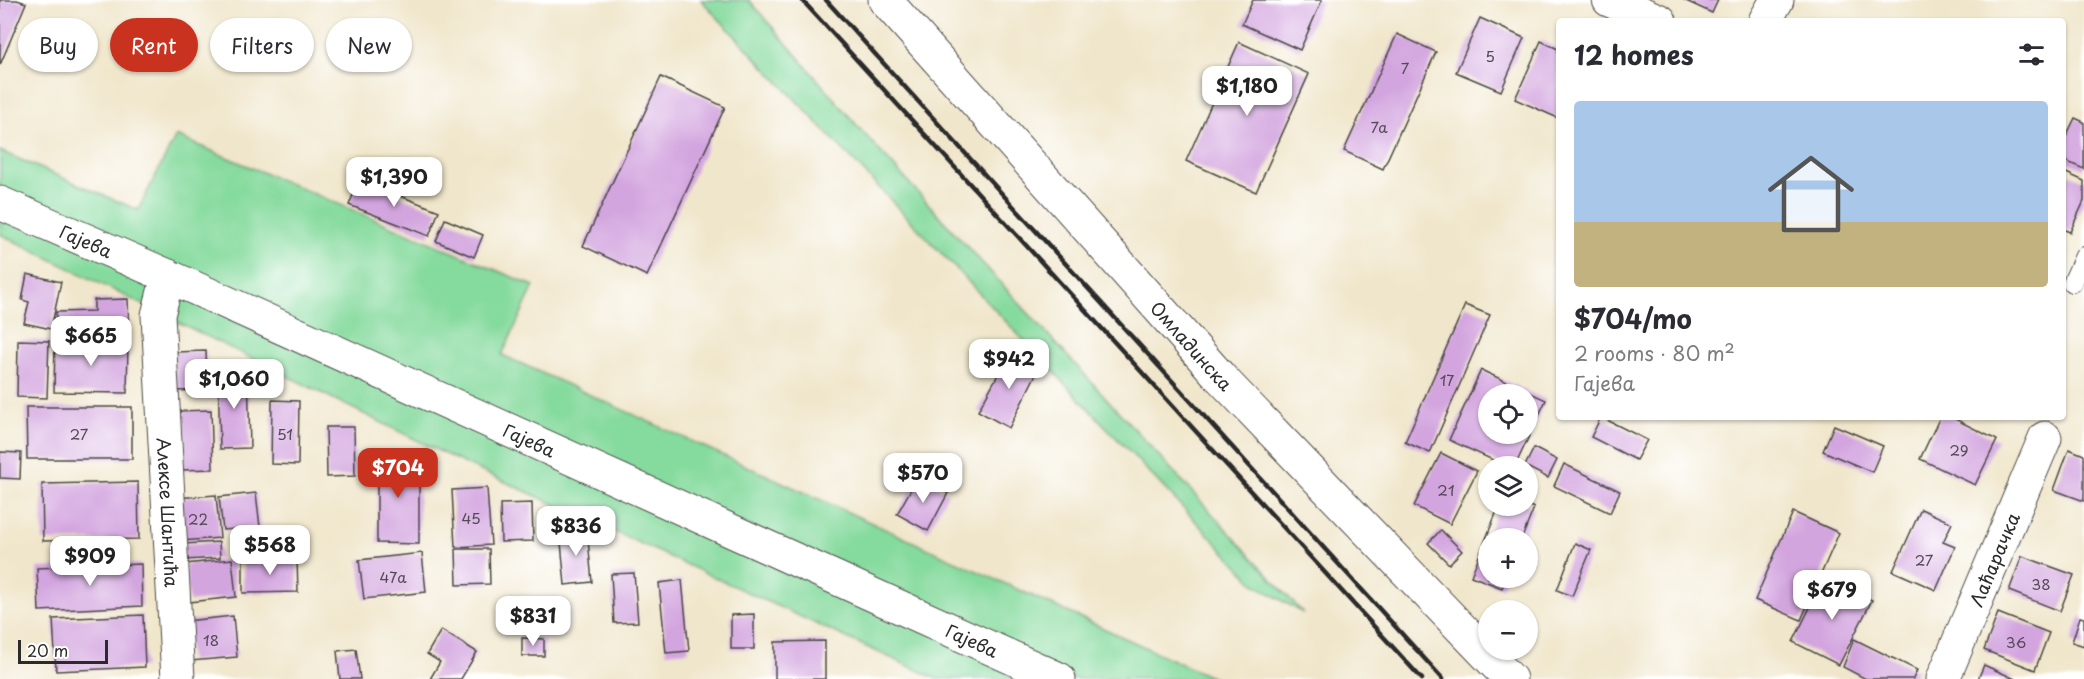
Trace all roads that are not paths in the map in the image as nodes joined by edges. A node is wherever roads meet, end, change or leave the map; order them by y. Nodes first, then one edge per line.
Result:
1 (885, 0) edge
2 (1609, 0) edge
3 (1777, 0) edge
4 (1653, 18) edge
5 (1767, 18) edge
6 (0, 203) edge
7 (2084, 256) edge
8 (168, 276) junction
9 (2072, 283) dead end
10 (2045, 438) dead end
11 (178, 679) edge
12 (1059, 679) edge
13 (1510, 679) edge
14 (1943, 679) edge

1 - 13 street, Омладинска
2 - 4 street
3 - 5 street
6 - 8 street, Гајева
7 - 9 lane
8 - 11 street, Алексе Шантића
8 - 12 street, Гајева
10 - 14 street, Лаћарачка

